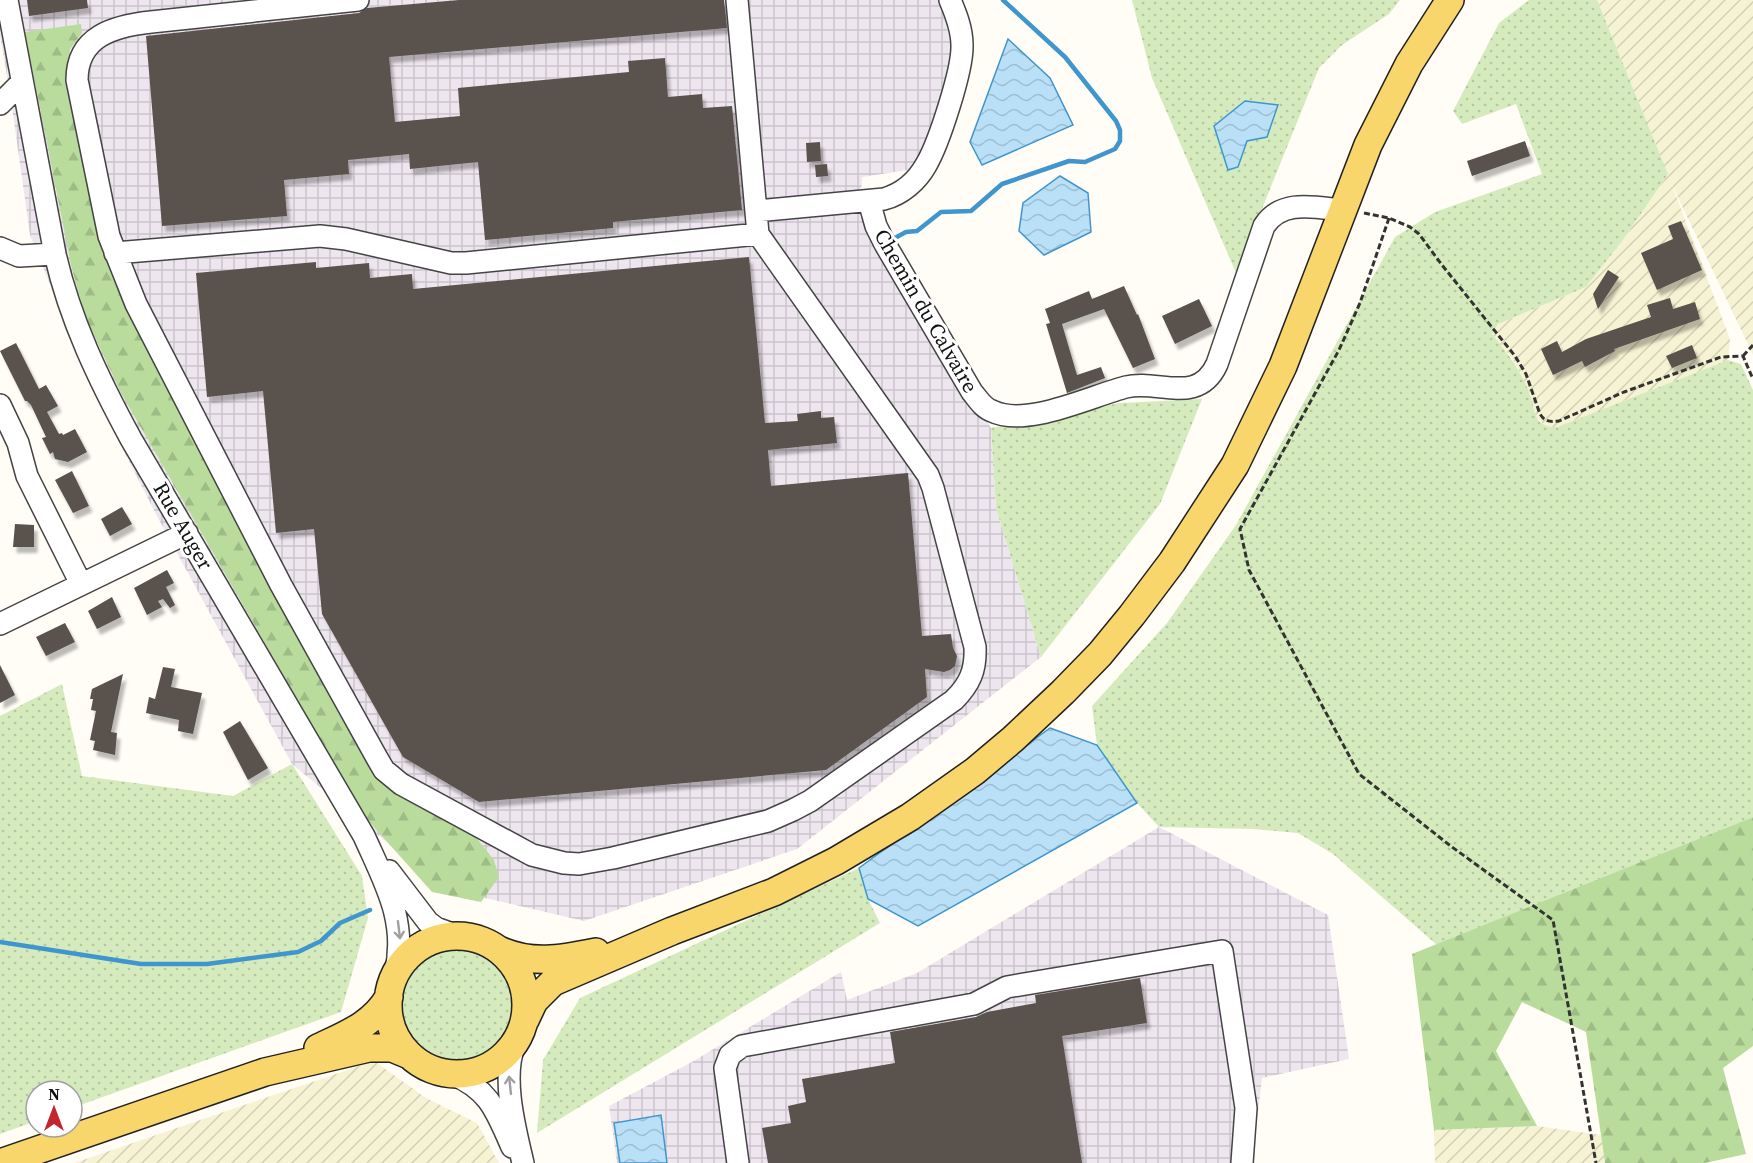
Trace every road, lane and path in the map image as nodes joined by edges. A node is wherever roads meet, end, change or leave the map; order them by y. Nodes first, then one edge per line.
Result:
1 (7, 0) edge
2 (358, 0) edge
3 (737, 0) edge
4 (950, 0) edge
5 (1436, 0) edge
6 (1450, 0) edge
7 (22, 82) junction
8 (0, 105) edge
9 (869, 201) junction
10 (1333, 209) junction
11 (756, 211) junction
12 (758, 234) junction
13 (0, 248) edge
14 (115, 253) junction
15 (55, 254) junction
16 (1753, 345) edge
17 (1743, 356) junction
18 (1753, 379) edge
19 (0, 405) edge
20 (187, 533) junction
21 (81, 584) junction
22 (0, 624) edge
23 (364, 836) junction
24 (672, 931) junction
25 (458, 936) junction
26 (499, 950) junction
27 (392, 986) junction
28 (520, 1032) junction
29 (409, 1055) junction
30 (265, 1072) junction
31 (452, 1074) junction
32 (0, 1163) edge
33 (521, 1163) edge
34 (738, 1163) edge
35 (1242, 1163) edge
36 (1596, 1163) edge

1 - 7 street, Rue Auger
2 - 14 street
3 - 11 street
4 - 9 street
5 - 10 main road
6 - 10 main road
7 - 8 street
7 - 15 street, Rue Auger
9 - 10 street, Chemin du Calvaire
9 - 11 street
10 - 24 main road
11 - 12 street
12 - 14 street
12 - 14 street
13 - 15 street
15 - 20 street, Rue Auger
16 - 17 path
17 - 18 path
17 - 36 path
19 - 21 street
20 - 21 street
20 - 23 street, Rue Auger
21 - 22 street
23 - 25 street, Rue Auger
23 -> 27 street, Rue Auger
24 - 26 main road
24 - 28 main road
25 - 26 main road
25 - 27 main road
26 - 28 main road
27 - 29 main road
27 - 30 main road
28 - 31 main road
33 -> 28 street
29 - 30 main road
29 - 31 main road
30 - 32 main road
31 - 33 street
34 - 35 street

